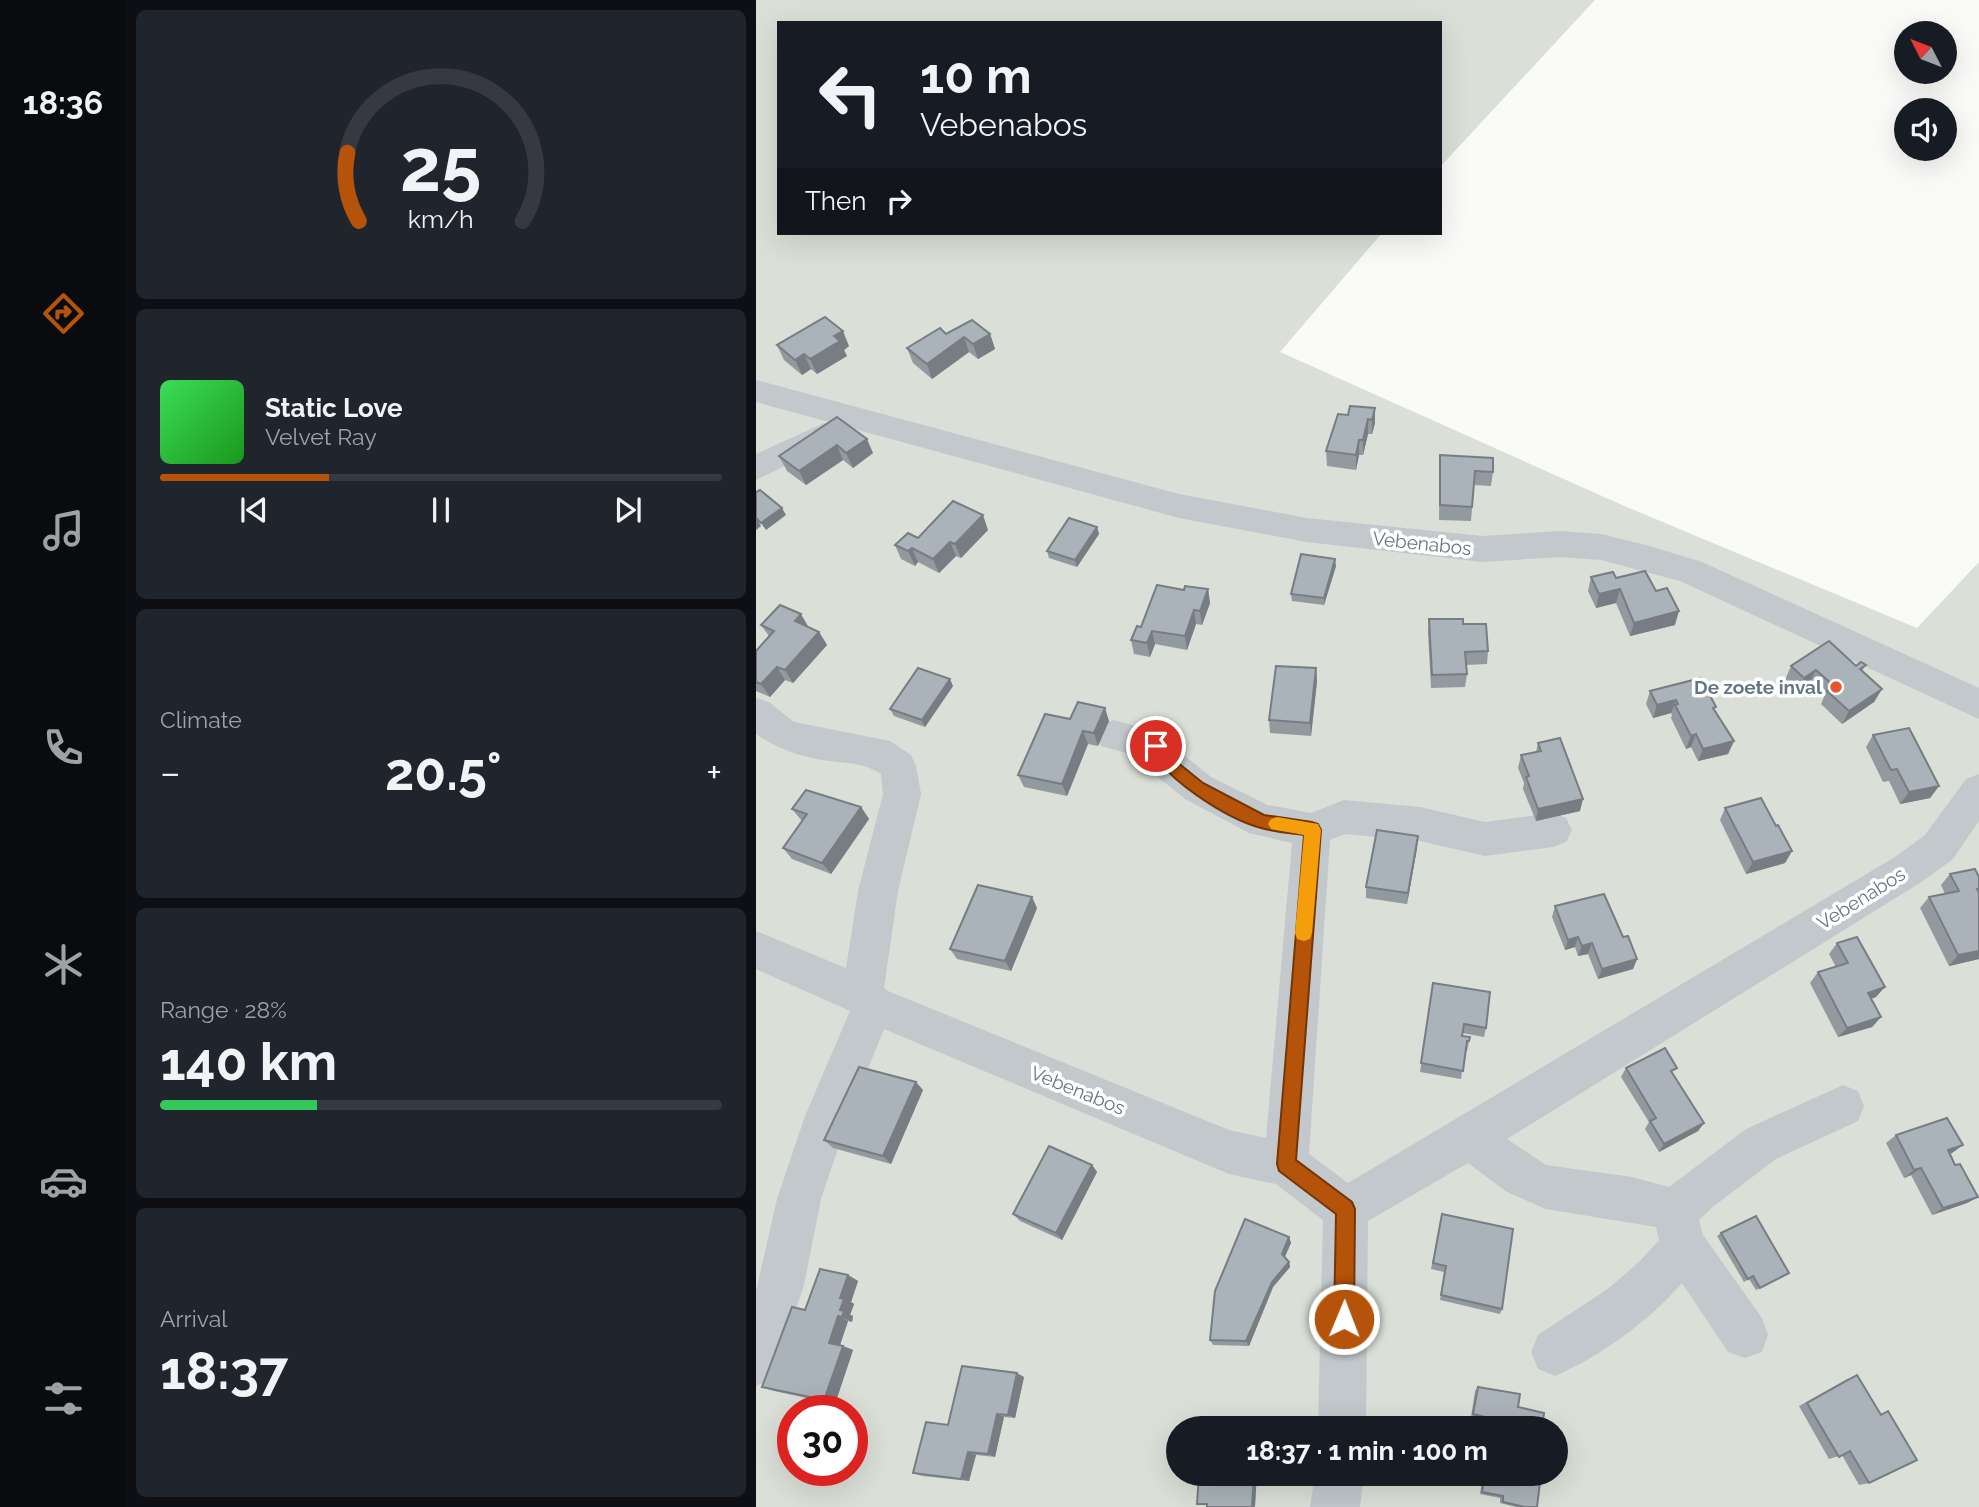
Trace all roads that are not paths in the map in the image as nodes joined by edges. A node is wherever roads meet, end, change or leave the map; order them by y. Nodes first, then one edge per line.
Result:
1 (756, 391) edge
2 (848, 414) junction
3 (756, 468) edge
4 (1979, 704) edge
5 (756, 713) edge
6 (1114, 735) dead end
7 (1979, 790) edge
8 (1312, 830) junction
9 (1553, 830) dead end
10 (756, 950) edge
11 (868, 1000) junction
12 (1843, 1106) dead end
13 (1472, 1136) junction
14 (1286, 1164) junction
15 (1346, 1209) junction
16 (1679, 1228) junction
17 (1745, 1335) dead end
18 (1555, 1352) dead end
19 (756, 1362) edge
20 (1342, 1416) edge
21 (1338, 1486) edge
22 (1335, 1507) edge

1 - 2 street, Vebenabos
2 - 3 street
2 - 4 street, Vebenabos
5 - 11 street
6 - 8 street
7 - 13 street, Vebenabos
8 - 9 street
8 - 14 street
10 - 11 street, Vebenabos
11 - 14 street, Vebenabos
11 - 19 street
12 - 16 street
13 - 15 street, Vebenabos
13 - 16 street
14 - 15 street, Vebenabos
15 - 20 street
16 - 17 street
16 - 18 street
21 - 22 street

